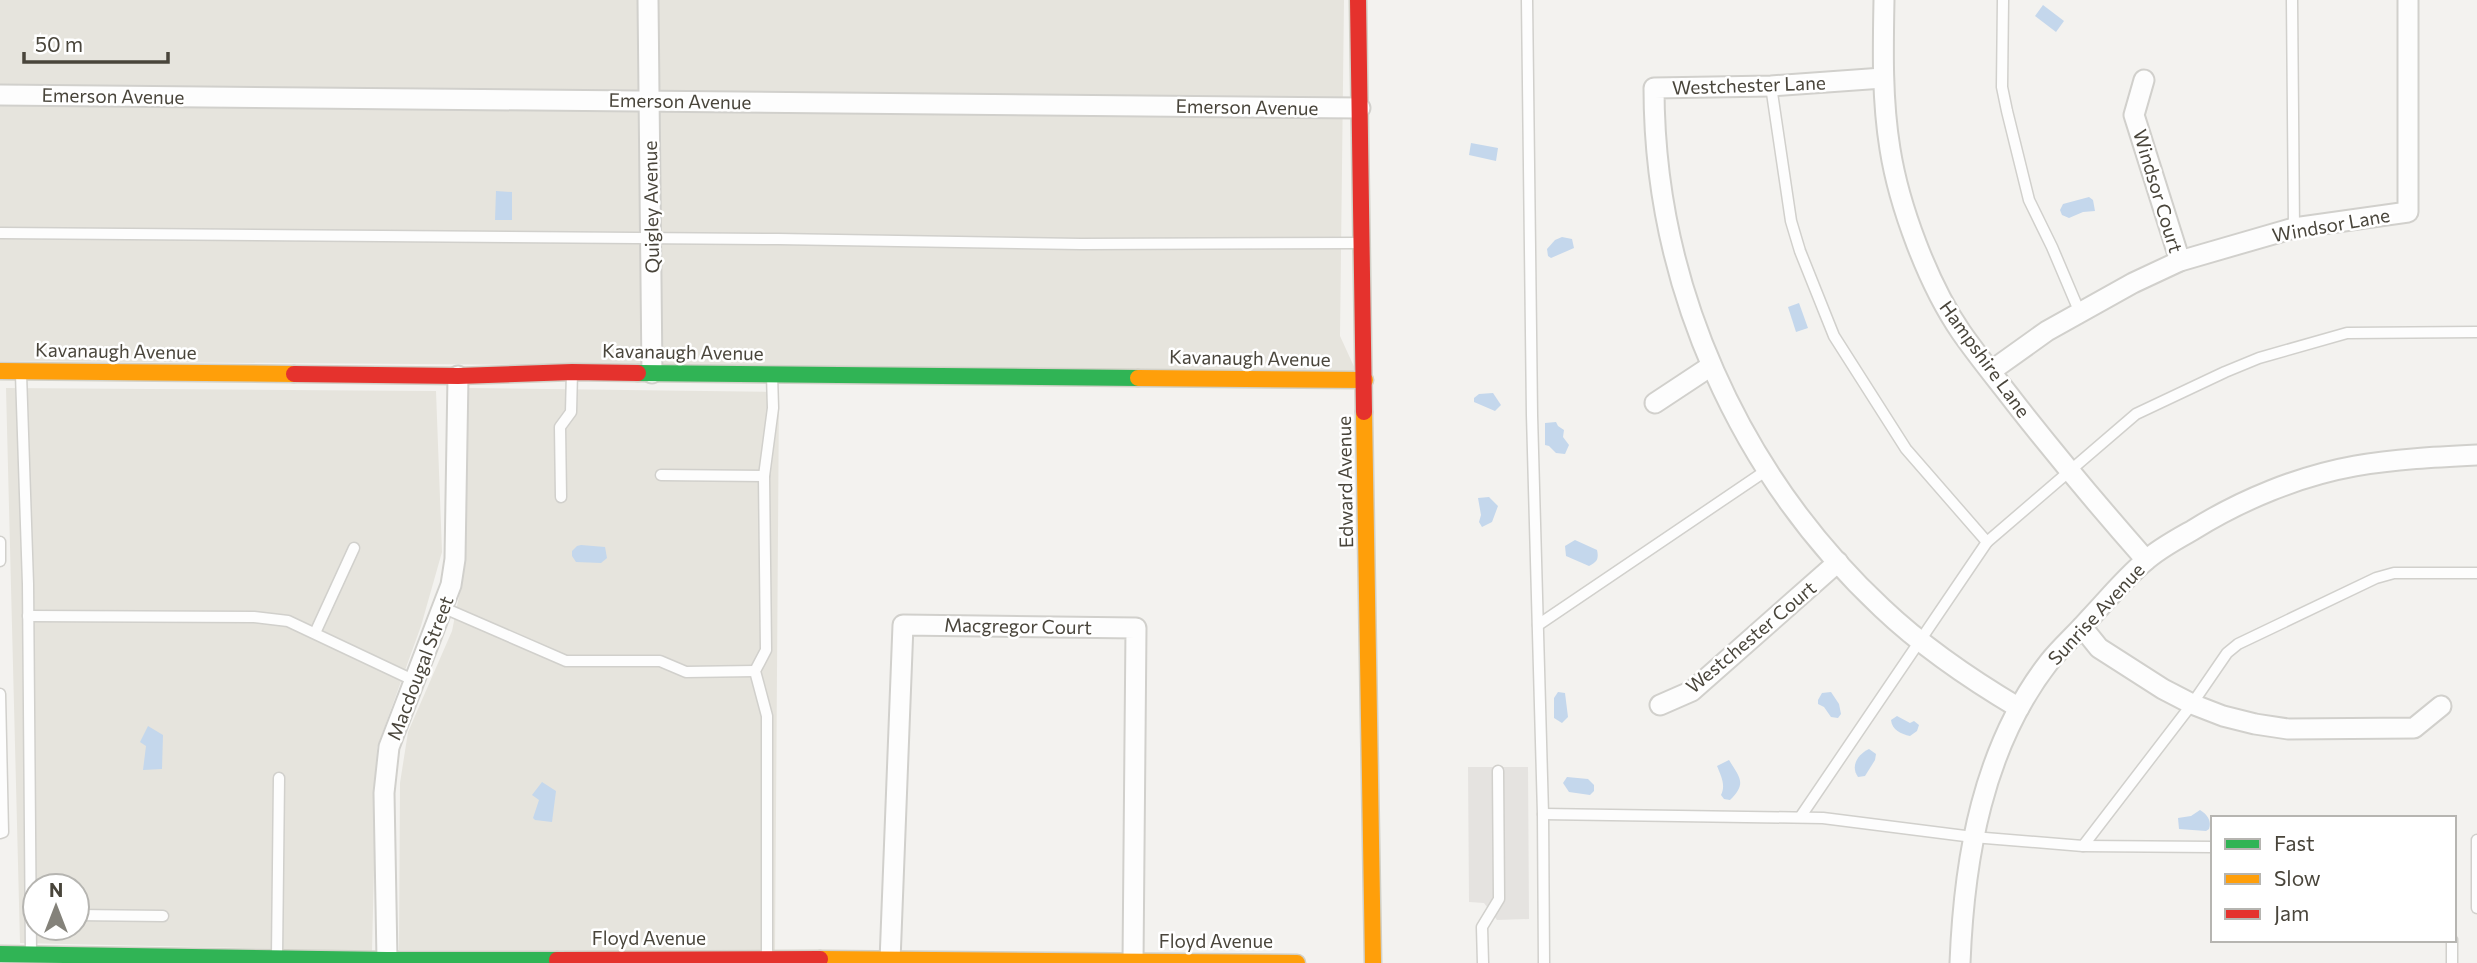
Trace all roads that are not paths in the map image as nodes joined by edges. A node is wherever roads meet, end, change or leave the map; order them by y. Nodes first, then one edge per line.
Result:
1 (648, 0) edge
2 (1358, 0) edge
3 (1527, 0) edge
4 (1884, 0) edge
5 (2003, 0) edge
6 (2292, 0) edge
7 (2408, 0) edge
8 (1883, 78) junction
9 (2144, 80) dead end
10 (1771, 86) junction
11 (0, 95) edge
12 (649, 101) junction
13 (1360, 108) junction
14 (2294, 228) junction
15 (0, 233) edge
16 (651, 238) junction
17 (1362, 243) junction
18 (2180, 261) junction
19 (2080, 313) junction
20 (2477, 332) edge
21 (1711, 366) junction
22 (0, 371) edge
23 (21, 371) junction
24 (1991, 371) junction
25 (572, 372) junction
26 (652, 373) junction
27 (772, 374) junction
28 (458, 376) junction
29 (1365, 380) junction
30 (1655, 403) dead end
31 (2477, 455) edge
32 (1766, 470) junction
33 (2068, 471) junction
34 (661, 475) dead end
35 (764, 476) junction
36 (561, 497) dead end
37 (0, 542) edge
38 (1987, 542) junction
39 (354, 548) dead end
40 (2146, 560) junction
41 (0, 561) edge
42 (1838, 562) junction
43 (2477, 573) edge
44 (444, 608) junction
45 (28, 615) junction
46 (1538, 625) junction
47 (2082, 627) junction
48 (315, 633) junction
49 (1920, 640) junction
50 (755, 671) junction
51 (413, 680) junction
52 (0, 694) edge
53 (2192, 704) junction
54 (1660, 705) dead end
55 (2441, 706) dead end
56 (2019, 708) junction
57 (1498, 771) dead end
58 (279, 778) dead end
59 (1543, 814) junction
60 (1801, 816) junction
61 (0, 833) edge
62 (1973, 837) junction
63 (2477, 840) edge
64 (2083, 846) junction
65 (2211, 847) edge
66 (32, 872) edge
67 (2477, 908) edge
68 (91, 915) edge
69 (163, 916) dead end
70 (32, 942) edge
71 (2452, 942) edge
72 (0, 954) edge
73 (31, 955) junction
74 (277, 957) junction
75 (767, 959) junction
76 (591, 961) edge
77 (680, 961) edge
78 (890, 961) edge
79 (387, 962) edge
80 (488, 962) edge
81 (833, 962) edge
82 (943, 962) edge
83 (1133, 962) edge
84 (1297, 963) edge
85 (1373, 963) edge
86 (1483, 963) edge
87 (1544, 963) edge
88 (1960, 963) edge
89 (2452, 963) edge

1 - 12 street, Quigley Avenue
2 - 13 street, Edward Avenue
3 - 46 lane
4 - 8 street, Hampshire Lane
5 - 19 lane
6 - 14 lane
7 - 14 street, Windsor Lane
8 - 10 street, Westchester Lane
8 - 24 street, Hampshire Lane
9 - 18 street, Windsor Court
10 - 21 street, Westchester Lane
10 - 38 lane
11 - 12 street, Emerson Avenue
12 - 13 street, Emerson Avenue
12 - 16 street, Quigley Avenue
13 - 17 street, Edward Avenue
14 - 18 street, Windsor Lane
15 - 16 lane
16 - 17 lane
16 - 26 street, Quigley Avenue
17 - 29 street, Edward Avenue
18 - 19 street, Windsor Lane
19 - 24 street, Windsor Lane
20 - 33 lane
21 - 30 street
21 - 32 street, Westchester Lane
22 - 23 street, Kavanaugh Avenue
23 - 28 street, Kavanaugh Avenue
23 - 45 lane
24 - 33 street, Hampshire Lane
25 - 26 street, Kavanaugh Avenue
25 - 28 street, Kavanaugh Avenue
25 - 36 lane
26 - 27 street, Kavanaugh Avenue
27 - 29 street, Kavanaugh Avenue
27 - 35 lane
28 - 44 street, Macdougal Street
29 - 85 street, Edward Avenue
31 - 40 street, Sunrise Avenue
32 - 42 street, Westchester Lane
32 - 46 lane
33 - 38 lane
33 - 40 street, Hampshire Lane
34 - 35 lane
35 - 50 lane
37 - 41 lane
38 - 49 lane
39 - 48 lane
40 - 47 street, Sunrise Avenue
42 - 49 street, Westchester Lane
42 - 54 street, Westchester Court
43 - 53 lane
44 - 50 lane
44 - 51 street, Macdougal Street
45 - 48 lane
45 - 66 lane
46 - 59 lane
47 - 53 street
47 - 56 street, Sunrise Avenue
48 - 51 lane
49 - 56 street, Westchester Lane
49 - 60 lane
50 - 75 lane
51 - 79 street, Macdougal Street
52 - 61 lane
53 - 55 street
53 - 64 lane
56 - 62 street, Sunrise Avenue
57 - 86 lane
58 - 74 lane
59 - 60 lane
59 - 87 lane
60 - 62 lane
62 - 64 lane
62 - 88 street, Sunrise Avenue
63 - 67 lane
64 - 65 lane
68 - 69 lane
70 - 73 lane
71 - 89 lane
72 - 73 street, Floyd Avenue
73 - 74 street, Floyd Avenue
74 - 79 street, Floyd Avenue
75 - 77 street, Floyd Avenue
75 - 81 street, Floyd Avenue
76 - 77 street, Floyd Avenue
76 - 80 street, Floyd Avenue
78 - 81 street, Floyd Avenue
78 - 82 street, Floyd Avenue
78 - 83 street, Macgregor Court
79 - 80 street, Floyd Avenue
82 - 83 street, Floyd Avenue
83 - 84 street, Floyd Avenue

